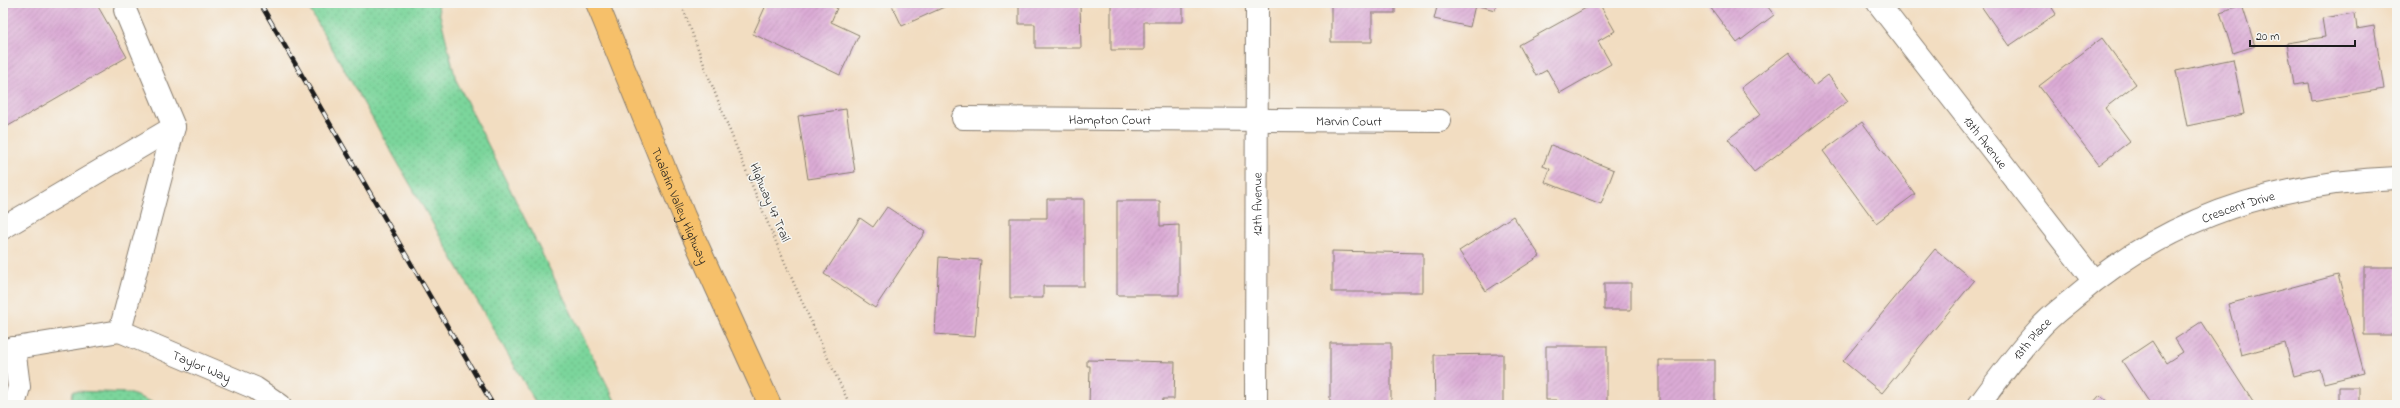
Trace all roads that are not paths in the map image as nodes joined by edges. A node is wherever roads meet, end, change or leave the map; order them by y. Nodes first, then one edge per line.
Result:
1 (597, 3) edge
2 (1257, 3) edge
3 (1878, 3) edge
4 (125, 10) dead end
5 (963, 118) dead end
6 (1257, 119) junction
7 (1440, 121) dead end
8 (174, 127) junction
9 (2397, 178) edge
10 (3, 228) edge
11 (2094, 281) junction
12 (120, 331) junction
13 (8, 349) edge
14 (14, 405) edge
15 (280, 405) edge
16 (770, 405) edge
17 (1256, 405) edge
18 (1979, 405) edge

1 - 16 highway, Tualatin Valley Highway
2 - 6 street, 12th Avenue
3 - 11 street, 13th Avenue
4 - 8 street
5 - 6 street, Hampton Court
6 - 7 street, Marvin Court
6 - 17 street, 12th Avenue
8 - 10 street
8 - 12 street
9 - 11 street, Crescent Drive
11 - 18 street, 13th Place
12 - 13 street
12 - 15 street, Taylor Way
13 - 14 street

